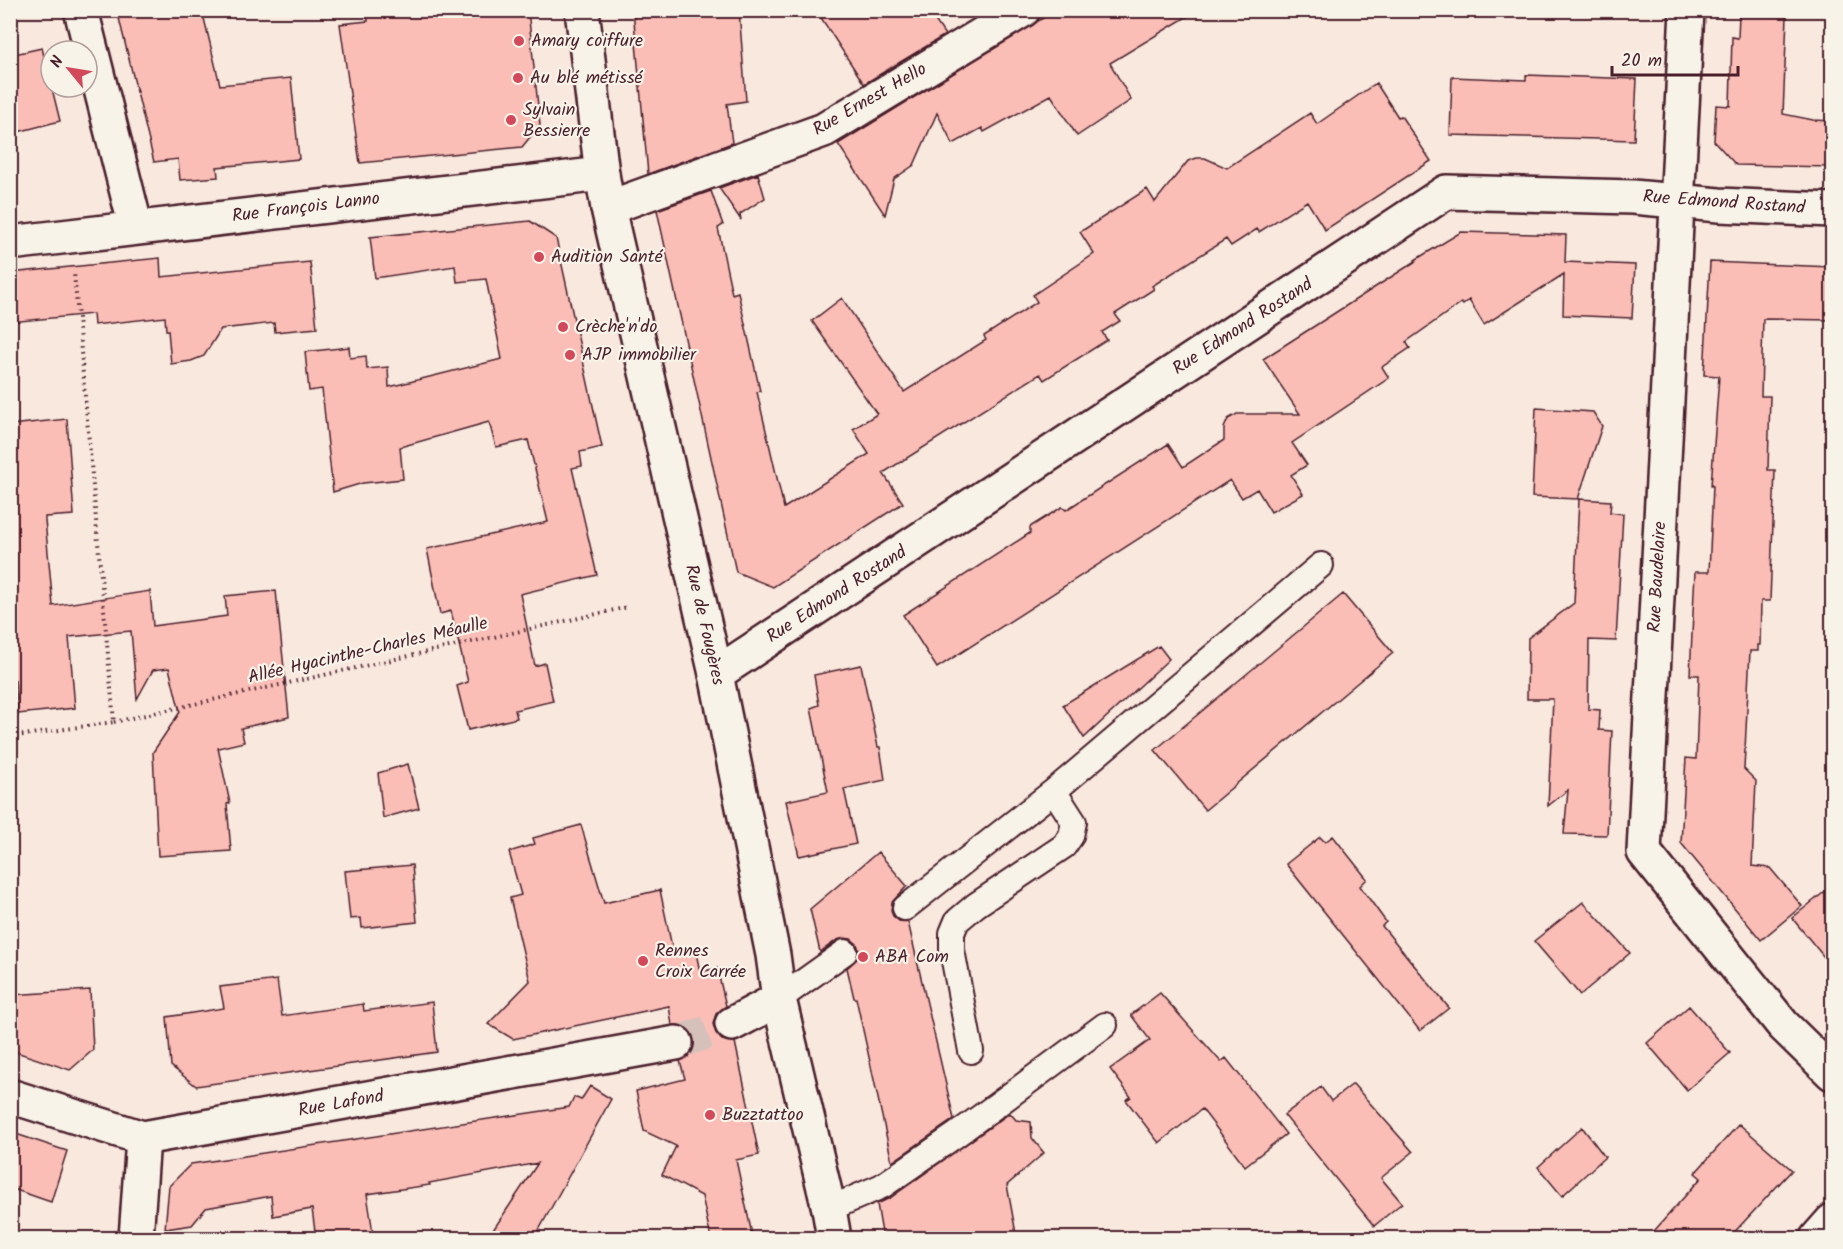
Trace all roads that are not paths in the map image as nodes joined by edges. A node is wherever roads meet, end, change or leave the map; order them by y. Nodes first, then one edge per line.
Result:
1 (81, 10) edge
2 (582, 10) edge
3 (1023, 10) edge
4 (1687, 10) edge
5 (602, 174) junction
6 (1677, 201) junction
7 (608, 208) junction
8 (1833, 210) edge
9 (136, 228) junction
10 (10, 243) edge
11 (1321, 565) dead end
12 (716, 674) junction
13 (1054, 791) junction
14 (905, 908) dead end
15 (845, 952) dead end
16 (779, 999) junction
17 (732, 1024) tunnel mouth
18 (1105, 1025) dead end
19 (676, 1043) tunnel mouth
20 (971, 1052) dead end
21 (1833, 1073) edge
22 (10, 1095) edge
23 (143, 1138) junction
24 (1833, 1221) edge
25 (831, 1224) edge
26 (136, 1239) edge
27 (1817, 1239) edge

1 - 9 street
2 - 5 street, Rue de Fougères
3 - 7 street, Rue Ernest Hello
4 - 6 street, Rue Baudelaire
5 - 7 street, Rue de Fougères
5 - 9 street, Rue François Lanno
6 - 8 street, Rue Edmond Rostand
6 - 12 street, Rue Edmond Rostand
6 - 21 street, Rue Baudelaire
7 - 12 street, Rue de Fougères
9 - 10 street, Rue François Lanno
11 - 13 lane
12 - 16 street, Rue de Fougères
13 - 14 lane
13 - 20 lane
15 - 16 lane
16 - 17 street
16 - 25 street, Rue de Fougères
18 - 25 lane
19 - 23 street, Rue Lafond
22 - 23 street, Rue Lafond
23 - 26 street
24 - 27 street

